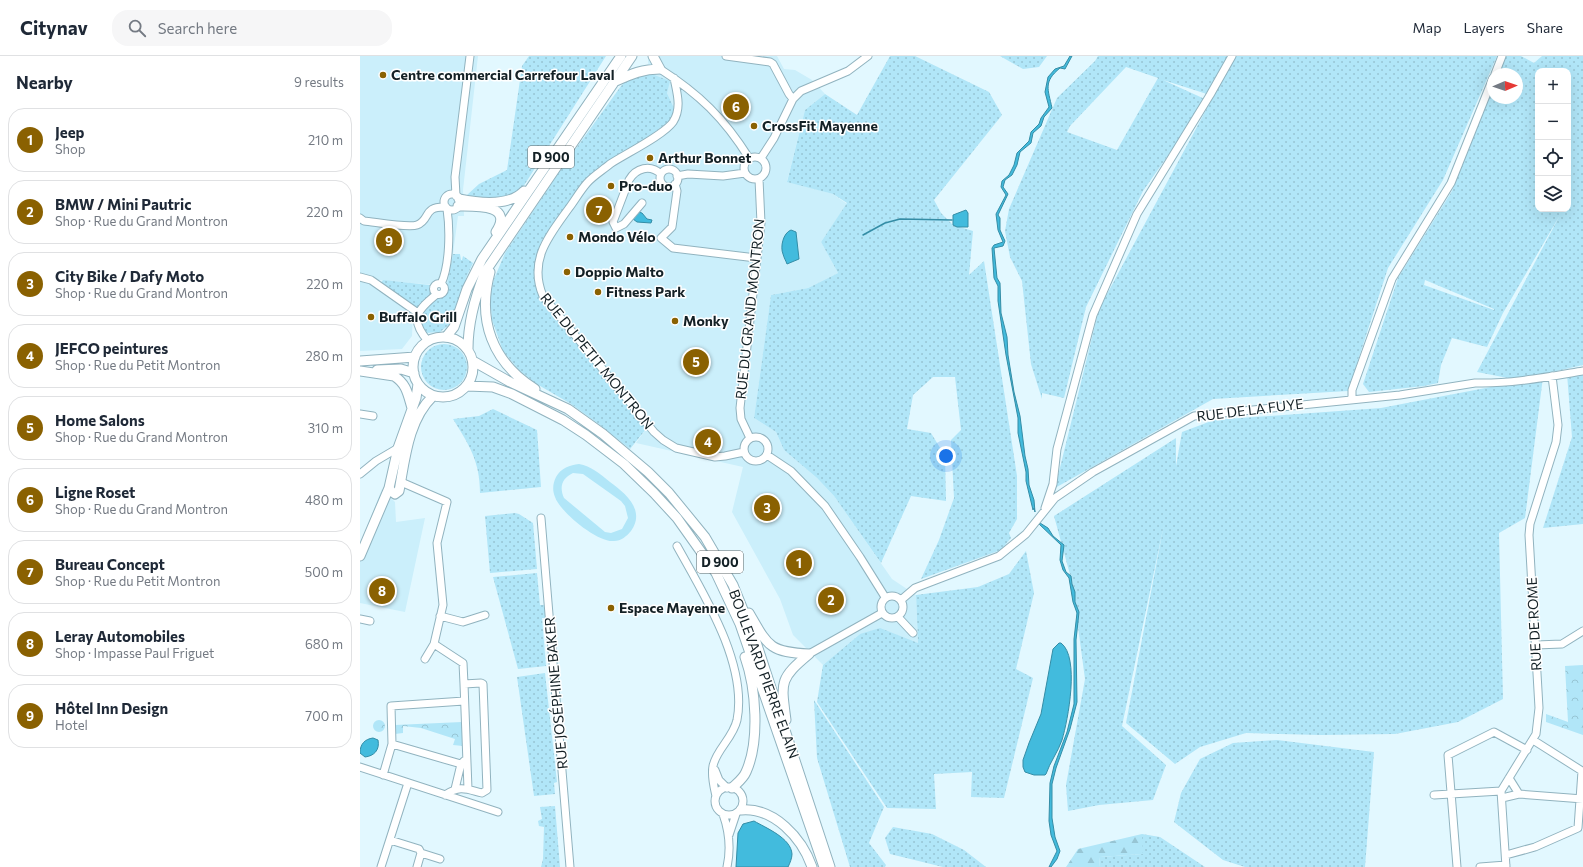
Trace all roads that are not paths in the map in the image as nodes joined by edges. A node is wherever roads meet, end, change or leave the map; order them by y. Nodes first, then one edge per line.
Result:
1 (470, 56) edge
2 (621, 56) edge
3 (632, 56) edge
4 (653, 56) edge
5 (726, 56) edge
6 (868, 56) edge
7 (1232, 56) edge
8 (1502, 56) edge
9 (1497, 68) edge
10 (660, 69) junction
11 (674, 78) junction
12 (616, 81) junction
13 (1487, 93) edge
14 (793, 99) junction
15 (749, 158) junction
16 (760, 158) junction
17 (745, 172) junction
18 (661, 174) junction
19 (678, 176) junction
20 (758, 179) junction
21 (535, 180) junction
22 (676, 184) junction
23 (454, 201) junction
24 (642, 203) dead end
25 (446, 208) junction
26 (360, 218) edge
27 (425, 218) junction
28 (450, 229) junction
29 (500, 249) junction
30 (756, 258) junction
31 (482, 259) junction
32 (360, 277) edge
33 (418, 313) junction
34 (446, 337) junction
35 (428, 341) junction
36 (468, 349) junction
37 (415, 357) junction
38 (360, 361) edge
39 (473, 361) junction
40 (360, 371) edge
41 (1583, 371) edge
42 (414, 373) junction
43 (1552, 376) junction
44 (418, 384) junction
45 (467, 386) junction
46 (433, 396) junction
47 (1352, 399) junction
48 (412, 408) junction
49 (568, 409) junction
50 (360, 414) edge
51 (373, 416) dead end
52 (750, 438) junction
53 (402, 448) junction
54 (744, 452) junction
55 (767, 455) junction
56 (382, 458) junction
57 (394, 466) junction
58 (360, 474) edge
59 (401, 482) junction
60 (392, 491) junction
61 (1044, 512) junction
62 (541, 518) dead end
63 (677, 546) dead end
64 (360, 556) edge
65 (708, 563) junction
66 (733, 585) junction
67 (885, 598) junction
68 (901, 600) junction
69 (882, 613) junction
70 (440, 616) junction
71 (485, 616) dead end
72 (898, 617) junction
73 (360, 619) edge
74 (370, 621) dead end
75 (1583, 631) edge
76 (913, 633) dead end
77 (434, 644) junction
78 (1536, 645) junction
79 (809, 654) junction
80 (425, 659) dead end
81 (464, 684) junction
82 (464, 701) junction
83 (1533, 740) junction
84 (392, 744) junction
85 (790, 746) junction
86 (1527, 750) junction
87 (464, 762) junction
88 (713, 766) junction
89 (360, 767) edge
90 (383, 775) junction
91 (1509, 778) junction
92 (408, 783) junction
93 (455, 788) junction
94 (730, 788) junction
95 (468, 790) junction
96 (1451, 794) junction
97 (1502, 794) junction
98 (1519, 794) junction
99 (445, 795) junction
100 (1434, 795) dead end
101 (716, 796) junction
102 (1582, 799) edge
103 (498, 812) dead end
104 (738, 812) junction
105 (723, 814) junction
106 (729, 837) junction
107 (390, 840) junction
108 (421, 853) junction
109 (1506, 855) junction
110 (440, 859) dead end
111 (1506, 866) edge
112 (381, 867) edge
113 (417, 867) edge
114 (570, 867) edge
115 (727, 867) edge
116 (812, 867) edge
117 (824, 867) edge
118 (830, 867) edge
119 (1457, 867) edge
120 (1480, 867) edge

1 - 23 street
2 - 21 main road, D 900
3 - 12 main road, D 900
4 - 10 main road
5 - 14 street
6 - 14 street
7 - 61 street
8 - 9 street
10 - 11 street
10 - 12 main road
11 - 15 street
11 - 54 street, RUE DU PETIT MONTRON
12 - 29 main road, D 900
13 - 47 street
14 - 16 street
15 - 16 street
15 - 17 street
16 - 20 street
17 - 19 street
17 - 20 street
18 - 19 street
18 - 22 street
18 - 24 street
19 - 22 street
20 - 30 street, RUE DU GRAND MONTRON
21 - 23 main road
21 - 31 main road, D 900
22 - 30 street
23 - 25 street
23 - 25 street
23 - 27 street
23 - 28 street
23 - 31 main road
25 - 27 street
25 - 28 street
26 - 27 street
28 - 33 street
29 - 36 main road
29 - 49 main road, D 900
30 - 52 street, RUE DU GRAND MONTRON
31 - 34 main road
32 - 33 street
33 - 35 street
34 - 35 main road
34 - 36 main road
35 - 37 main road
36 - 39 main road
37 - 38 main road
37 - 42 main road
39 - 45 main road
39 - 49 main road, BOULEVARD PIERRE ELAIN / D 900
40 - 42 main road
40 - 48 main road
41 - 43 street, RUE DE LA FUYE
42 - 44 main road
43 - 47 street, RUE DE LA FUYE
43 - 78 street, RUE DE ROME
44 - 46 main road
44 - 48 main road
45 - 46 main road
45 - 65 main road, BOULEVARD PIERRE ELAIN / D 900
46 - 53 main road
47 - 61 street, RUE DE LA FUYE
48 - 53 main road
49 - 66 main road, BOULEVARD PIERRE ELAIN / D 900
50 - 51 street
52 - 54 street
52 - 55 street
53 - 56 street
53 - 57 main road
53 - 59 main road
54 - 55 street
55 - 67 street
56 - 57 street
56 - 58 street
57 - 60 main road
59 - 60 main road
59 - 70 street
60 - 64 main road
61 - 68 street, RUE DE LA FUYE
62 - 114 street, RUE JOSÉPHINE BAKER
63 - 88 street
65 - 94 main road
65 - 117 main road, BOULEVARD PIERRE ELAIN / D 900
66 - 79 main road
66 - 85 main road, BOULEVARD PIERRE ELAIN / D 900
67 - 68 street
67 - 69 street
68 - 72 street
69 - 72 street
69 - 79 street
70 - 71 street
70 - 77 street
72 - 76 street
73 - 74 street
75 - 78 street
77 - 80 street
77 - 81 street
78 - 83 street, RUE DE ROME
79 - 85 main road
81 - 82 street
81 - 95 street
82 - 84 street
82 - 87 street
83 - 86 street, RUE DE ROME
83 - 102 street
84 - 87 street
84 - 90 street
85 - 118 main road, BOULEVARD PIERRE ELAIN / D 900
86 - 91 street, RUE DE ROME
86 - 96 street
87 - 93 street
87 - 95 street
88 - 94 street
88 - 101 street
89 - 90 street
90 - 92 street
91 - 97 street, RUE DE ROME
91 - 98 street
92 - 99 street
92 - 107 street
93 - 95 street
93 - 99 street
94 - 101 street
94 - 104 street
96 - 97 street
96 - 100 street
96 - 119 street
97 - 98 street
97 - 109 street
98 - 102 street
99 - 103 street
101 - 105 street
102 - 109 street
104 - 105 street
104 - 106 street
104 - 116 main road
105 - 106 street
106 - 115 street
107 - 108 street
107 - 112 street
108 - 110 street
108 - 113 street
109 - 111 street
111 - 120 street

